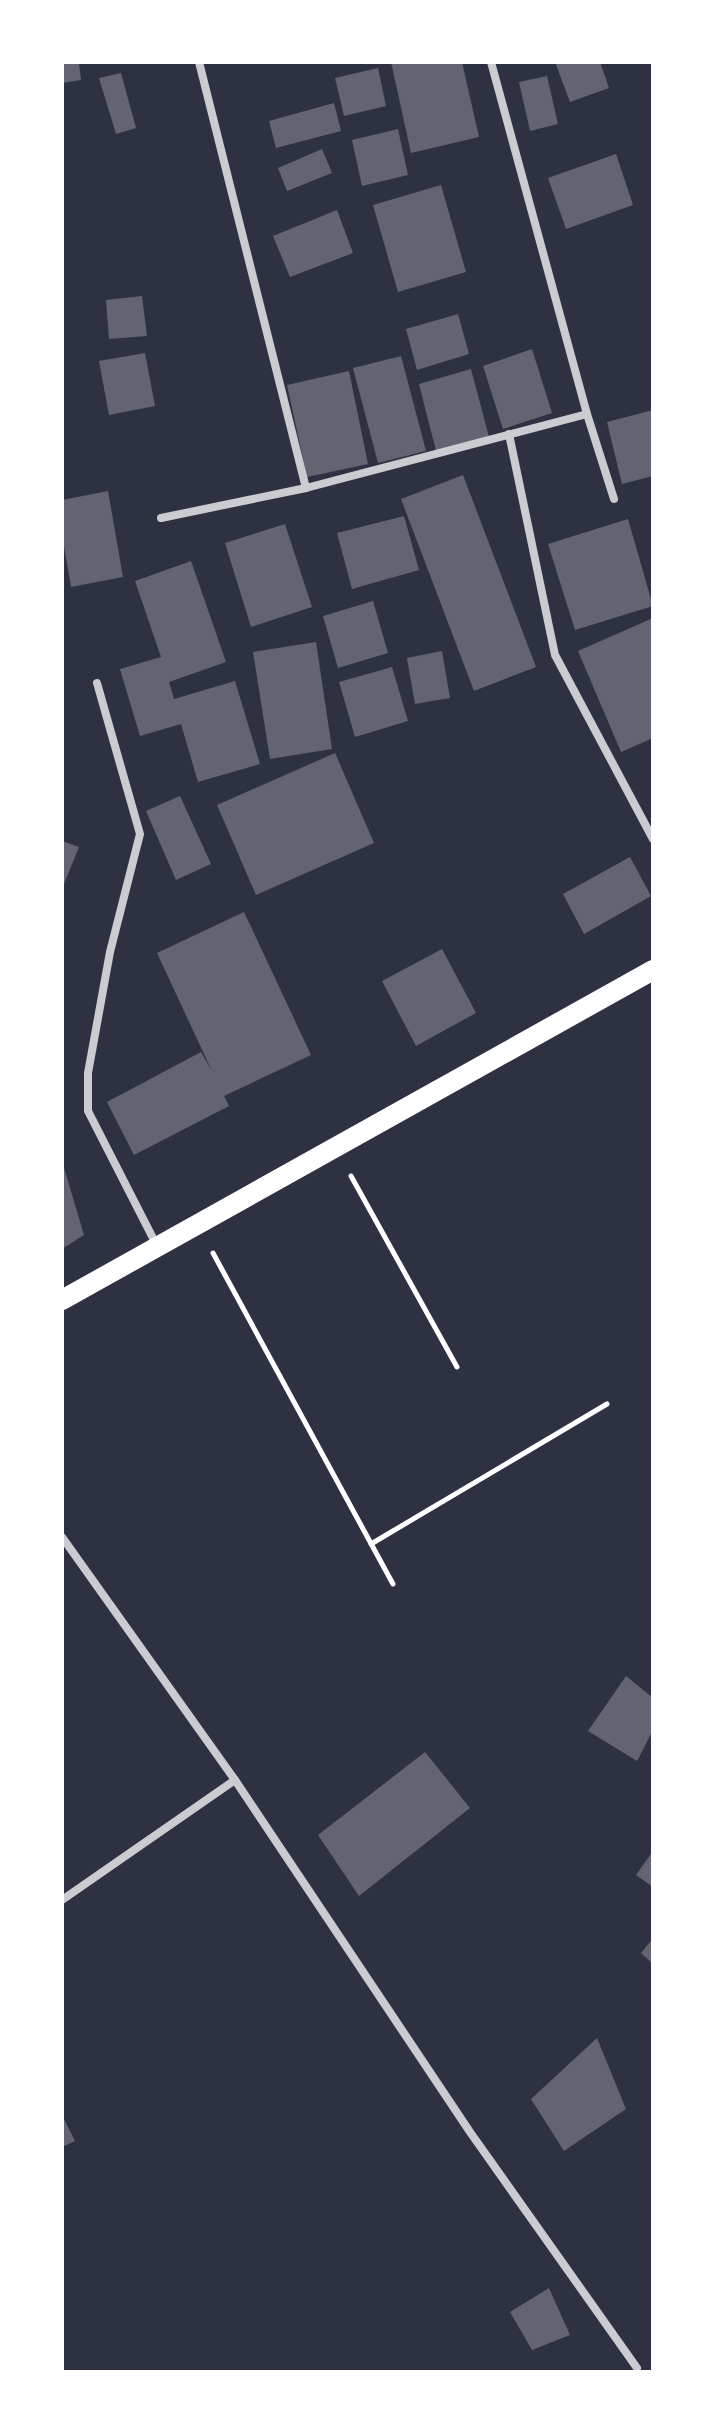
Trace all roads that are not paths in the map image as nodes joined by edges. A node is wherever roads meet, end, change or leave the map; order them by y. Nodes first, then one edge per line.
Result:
1 (199, 62) edge
2 (491, 62) edge
3 (587, 414) junction
4 (509, 434) junction
5 (306, 488) junction
6 (614, 499) dead end
7 (161, 518) dead end
8 (97, 683) dead end
9 (653, 839) edge
10 (653, 970) edge
11 (158, 1247) junction
12 (62, 1300) edge
13 (62, 1537) edge
14 (235, 1780) junction
15 (62, 1900) edge
16 (637, 2368) dead end

1 - 5 street
2 - 3 street
3 - 4 street
3 - 6 street
4 - 5 street
4 - 9 street
5 - 7 street
8 - 11 street
10 - 11 main road
11 - 12 main road
13 - 14 street
14 - 15 street
14 - 16 street

